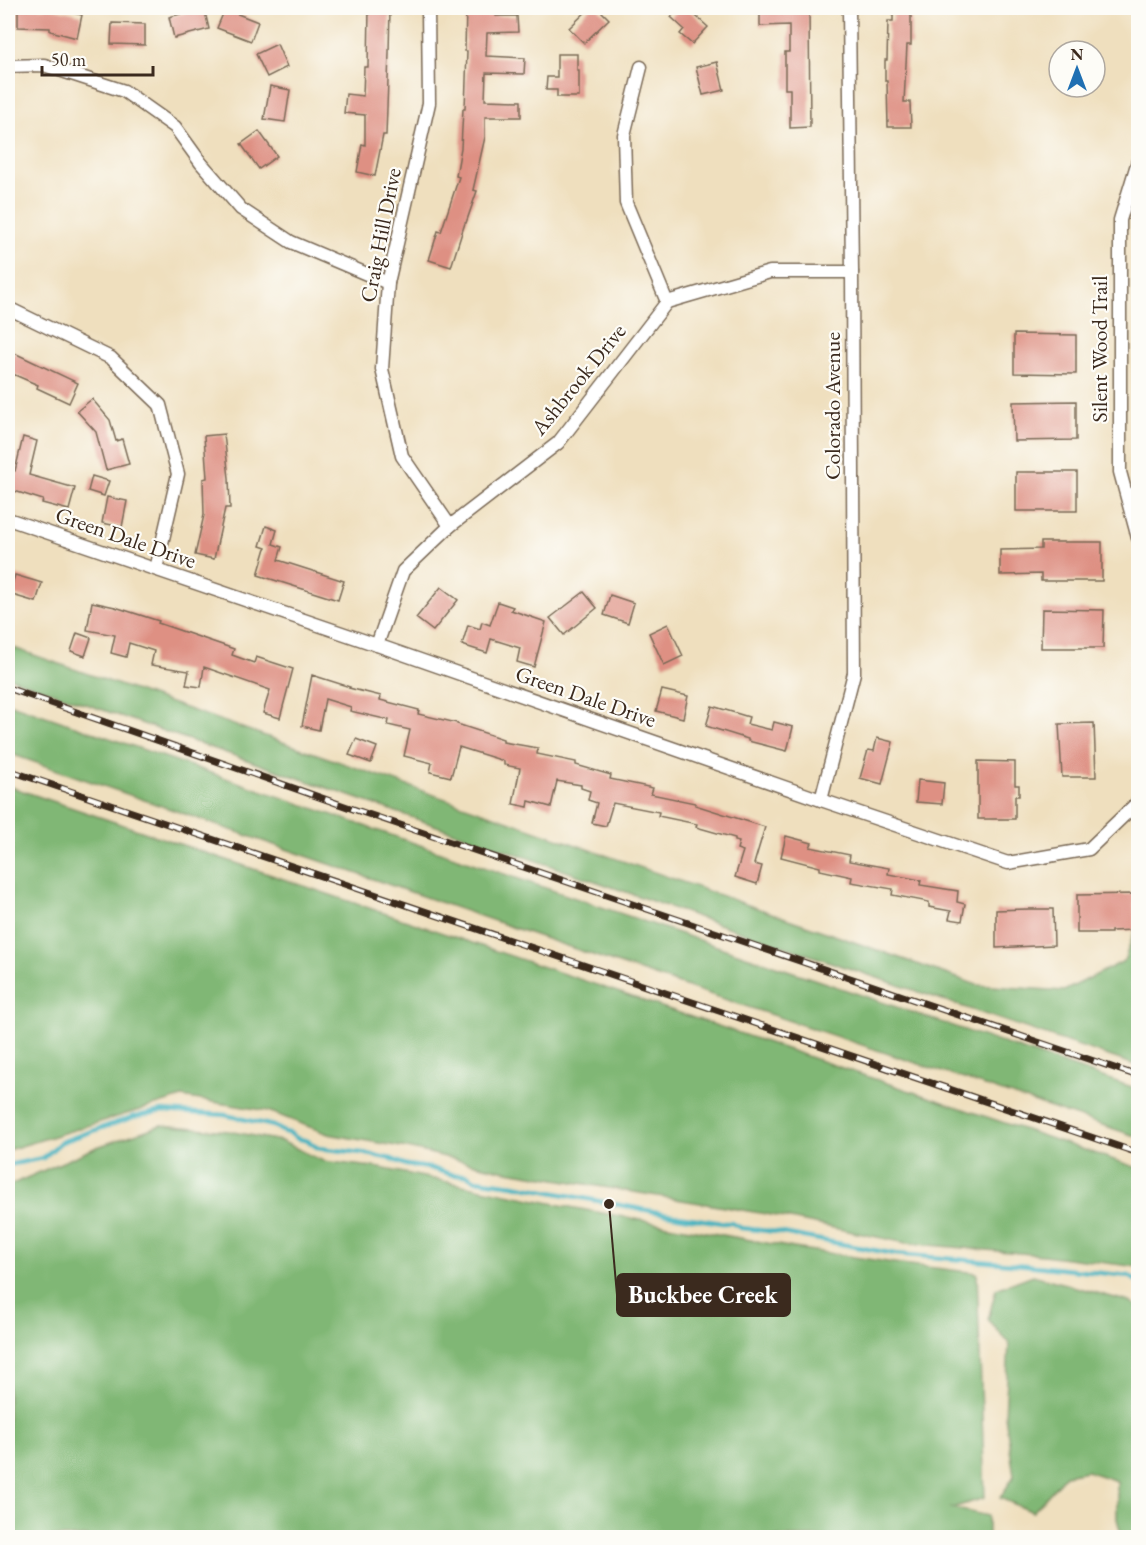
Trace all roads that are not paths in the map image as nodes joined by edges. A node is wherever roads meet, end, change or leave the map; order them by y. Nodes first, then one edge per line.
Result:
1 (428, 8) edge
2 (849, 8) edge
3 (8, 66) edge
4 (641, 67) dead end
5 (1138, 161) edge
6 (852, 272) junction
7 (388, 283) junction
8 (667, 302) junction
9 (8, 308) edge
10 (8, 519) edge
11 (450, 526) junction
12 (1138, 538) edge
13 (156, 569) junction
14 (377, 645) junction
15 (821, 800) junction
16 (1138, 802) edge

1 - 7 street, Craig Hill Drive
2 - 6 street, Colorado Avenue
3 - 7 street
4 - 8 street
5 - 12 street, Silent Wood Trail
6 - 8 street
6 - 15 street, Colorado Avenue
7 - 11 street, Craig Hill Drive
8 - 11 street, Ashbrook Drive
9 - 13 street
10 - 13 street, Green Dale Drive
11 - 14 street, Ashbrook Drive
13 - 14 street, Green Dale Drive
14 - 15 street, Green Dale Drive
15 - 16 street, Green Dale Drive

